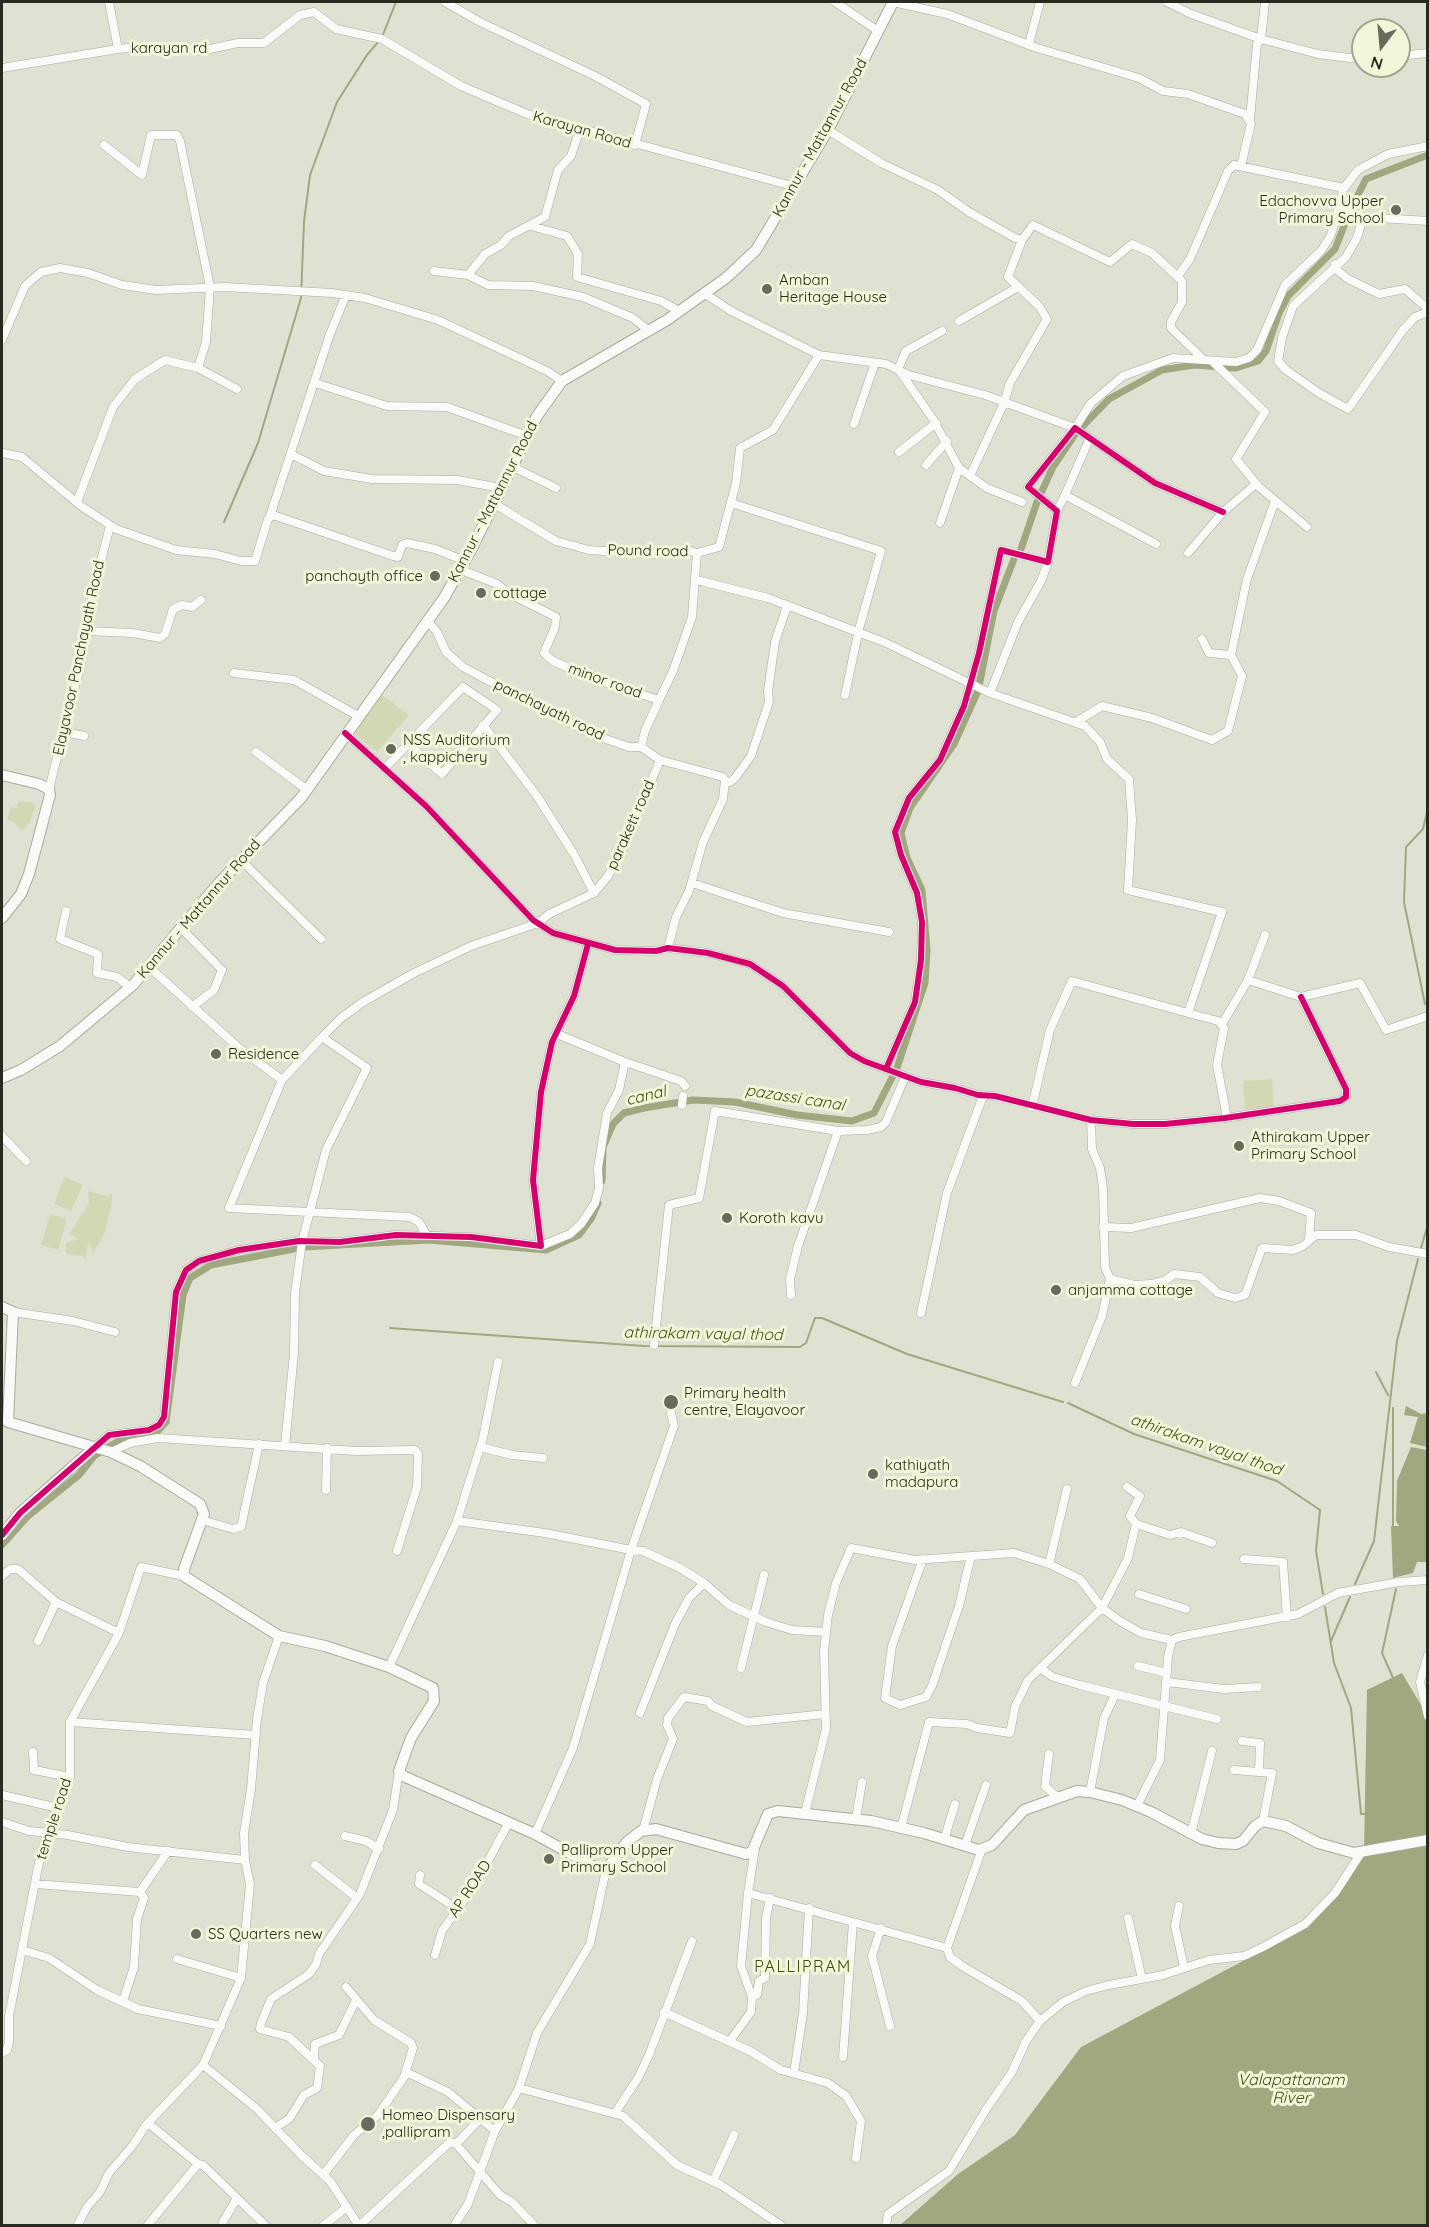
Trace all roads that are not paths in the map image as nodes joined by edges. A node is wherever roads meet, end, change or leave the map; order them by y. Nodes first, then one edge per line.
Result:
1 (110, 2) edge
2 (445, 2) edge
3 (836, 2) edge
4 (893, 2) edge
5 (1041, 2) edge
6 (1167, 2) edge
7 (1265, 2) edge
8 (878, 31) junction
9 (379, 38) joint
10 (1261, 39) junction
11 (1029, 44) junction
12 (118, 47) junction
13 (1428, 53) edge
14 (1411, 55) edge
15 (1351, 58) edge
16 (2, 68) edge
17 (1250, 119) junction
18 (580, 129) junction
19 (828, 130) junction
20 (104, 145) dead end
21 (635, 145) junction
22 (1428, 146) edge
23 (1241, 166) junction
24 (796, 187) junction
25 (1344, 188) junction
26 (1339, 204) junction
27 (1363, 217) junction
28 (1428, 222) edge
29 (531, 226) junction
30 (1022, 240) junction
31 (1335, 264) junction
32 (434, 271) dead end
33 (468, 275) junction
34 (1178, 276) junction
35 (210, 287) junction
36 (1018, 287) junction
37 (704, 293) junction
38 (346, 295) junction
39 (1428, 310) edge
40 (680, 311) junction
41 (959, 321) dead end
42 (649, 331) junction
43 (942, 331) dead end
44 (2, 340) edge
45 (819, 355) junction
46 (1202, 358) junction
47 (1213, 362) junction
48 (875, 363) junction
49 (198, 368) junction
50 (898, 369) junction
51 (562, 381) junction
52 (315, 383) junction
53 (237, 389) dead end
54 (1004, 403) junction
55 (936, 423) junction
56 (854, 424) dead end
57 (1075, 428) junction
58 (526, 436) junction
59 (1089, 440) junction
60 (947, 441) junction
61 (899, 452) dead end
62 (2, 453) edge
63 (291, 454) junction
64 (926, 465) dead end
65 (511, 466) junction
66 (959, 468) junction
67 (970, 476) junction
68 (1256, 484) junction
69 (501, 488) junction
70 (556, 488) dead end
71 (1065, 495) junction
72 (1275, 501) junction
73 (77, 502) junction
74 (1022, 502) dead end
75 (493, 503) junction
76 (731, 503) junction
77 (1057, 511) junction
78 (1223, 512) junction
79 (270, 516) junction
80 (940, 523) dead end
81 (110, 526) junction
82 (1307, 527) dead end
83 (1156, 544) dead end
84 (697, 553) junction
85 (1188, 553) dead end
86 (1048, 562) junction
87 (462, 565) junction
88 (697, 580) junction
89 (201, 600) dead end
90 (787, 606) junction
91 (427, 620) junction
92 (86, 631) junction
93 (858, 633) junction
94 (1202, 639) dead end
95 (1231, 656) junction
96 (234, 673) dead end
97 (972, 683) junction
98 (987, 692) junction
99 (844, 695) dead end
100 (659, 700) junction
101 (358, 716) junction
102 (1076, 722) junction
103 (483, 725) junction
104 (64, 732) junction
105 (345, 733) junction
106 (84, 736) dead end
107 (408, 744) junction
108 (641, 747) junction
109 (256, 752) dead end
110 (660, 760) junction
111 (385, 768) junction
112 (2, 775) edge
113 (726, 781) junction
114 (50, 789) junction
115 (307, 790) junction
116 (240, 859) junction
117 (692, 883) junction
118 (594, 893) junction
119 (66, 911) dead end
120 (2, 918) edge
121 (538, 922) junction
122 (181, 928) junction
123 (889, 932) dead end
124 (1265, 935) dead end
125 (321, 939) dead end
126 (588, 944) junction
127 (668, 948) junction
128 (148, 966) junction
129 (1248, 980) junction
130 (130, 987) junction
131 (1301, 997) junction
132 (192, 1007) junction
133 (1188, 1013) junction
134 (1424, 1017) edge
135 (1222, 1024) junction
136 (557, 1034) junction
137 (322, 1037) junction
138 (625, 1062) junction
139 (891, 1071) junction
140 (905, 1077) junction
141 (2, 1078) edge
142 (282, 1080) junction
143 (685, 1086) dead end
144 (683, 1096) dead end
145 (983, 1096) junction
146 (682, 1105) dead end
147 (1032, 1107) junction
148 (1227, 1118) junction
149 (1091, 1120) junction
150 (838, 1131) junction
151 (2, 1136) edge
152 (26, 1161) dead end
153 (311, 1213) junction
154 (1103, 1227) junction
155 (427, 1236) junction
156 (1309, 1239) junction
157 (302, 1244) junction
158 (541, 1246) junction
159 (1428, 1254) edge
160 (1110, 1279) junction
161 (791, 1295) dead end
162 (2, 1307) edge
163 (13, 1312) junction
164 (921, 1312) dead end
165 (116, 1332) dead end
166 (654, 1344) dead end
167 (498, 1362) dead end
168 (1075, 1383) dead end
169 (671, 1413) dead end
170 (259, 1444) junction
171 (285, 1446) junction
172 (480, 1447) junction
173 (327, 1448) junction
174 (103, 1450) junction
175 (543, 1458) dead end
176 (1127, 1487) dead end
177 (1067, 1489) dead end
178 (326, 1490) dead end
179 (202, 1520) junction
180 (457, 1521) junction
181 (1137, 1524) junction
182 (2, 1535) edge
183 (1212, 1543) dead end
184 (631, 1550) junction
185 (397, 1551) dead end
186 (971, 1556) junction
187 (923, 1559) junction
188 (1244, 1559) dead end
189 (1049, 1564) junction
190 (764, 1575) dead end
191 (2, 1576) edge
192 (184, 1576) junction
193 (1428, 1580) edge
194 (704, 1583) junction
195 (1139, 1594) dead end
196 (56, 1602) junction
197 (1102, 1608) junction
198 (1186, 1609) dead end
199 (754, 1616) junction
200 (1287, 1617) junction
201 (826, 1632) junction
202 (119, 1633) junction
203 (279, 1636) junction
204 (1172, 1640) junction
205 (38, 1641) dead end
206 (1428, 1655) edge
207 (1138, 1665) dead end
208 (389, 1667) junction
209 (741, 1668) dead end
210 (1040, 1668) junction
211 (1167, 1678) junction
212 (1258, 1688) dead end
213 (1115, 1695) junction
214 (1165, 1707) junction
215 (640, 1713) dead end
216 (825, 1714) junction
217 (1428, 1716) edge
218 (1217, 1719) dead end
219 (70, 1722) junction
220 (256, 1735) junction
221 (1242, 1741) dead end
222 (1212, 1751) dead end
223 (33, 1752) dead end
224 (1049, 1754) dead end
225 (1234, 1770) dead end
226 (399, 1771) junction
227 (1259, 1772) junction
228 (70, 1777) junction
229 (862, 1782) dead end
230 (986, 1785) dead end
231 (1090, 1792) junction
232 (2, 1795) edge
233 (1057, 1797) junction
234 (955, 1804) dead end
235 (1137, 1806) junction
236 (58, 1808) junction
237 (805, 1813) junction
238 (856, 1819) junction
239 (1263, 1821) junction
240 (2, 1822) edge
241 (508, 1824) junction
242 (901, 1828) junction
243 (643, 1831) junction
244 (47, 1833) junction
245 (535, 1834) junction
246 (1191, 1834) junction
247 (345, 1836) dead end
248 (944, 1840) junction
249 (1428, 1840) edge
250 (965, 1845) junction
251 (379, 1849) junction
252 (755, 1849) junction
253 (982, 1849) junction
254 (168, 1851) junction
255 (1361, 1853) junction
256 (245, 1860) junction
257 (315, 1865) dead end
258 (606, 1869) junction
259 (420, 1875) dead end
260 (35, 1884) junction
261 (140, 1892) junction
262 (748, 1893) junction
263 (770, 1898) junction
264 (357, 1899) junction
265 (1179, 1906) dead end
266 (456, 1908) junction
267 (809, 1908) junction
268 (1128, 1918) dead end
269 (853, 1922) junction
270 (881, 1928) junction
271 (692, 1941) dead end
272 (947, 1948) junction
273 (22, 1950) junction
274 (435, 1955) dead end
275 (177, 1959) dead end
276 (1184, 1967) junction
277 (241, 1978) junction
278 (1142, 1979) junction
279 (346, 1988) dead end
280 (752, 1997) junction
281 (356, 2000) junction
282 (123, 2001) junction
283 (664, 2012) junction
284 (1040, 2021) junction
285 (221, 2026) junction
286 (890, 2026) dead end
287 (729, 2042) junction
288 (2, 2053) edge
289 (843, 2057) dead end
290 (314, 2060) junction
291 (203, 2065) junction
292 (406, 2072) junction
293 (794, 2073) junction
294 (519, 2088) junction
295 (615, 2114) junction
296 (480, 2119) junction
297 (148, 2123) junction
298 (275, 2128) junction
299 (495, 2131) junction
300 (734, 2135) dead end
301 (456, 2144) junction
302 (856, 2158) dead end
303 (198, 2164) junction
304 (480, 2173) junction
305 (323, 2175) junction
306 (713, 2181) junction
307 (237, 2198) junction
308 (347, 2207) junction
309 (223, 2222) dead end
310 (77, 2226) edge
311 (147, 2226) edge
312 (266, 2226) edge
313 (323, 2226) edge
314 (454, 2226) edge
315 (535, 2226) edge
316 (782, 2226) edge
317 (886, 2226) edge

1 - 12 street
2 - 21 street
3 - 8 street
4 - 8 main road, Kannur - Mattannur Road
4 - 11 street
5 - 11 street
6 - 10 street
7 - 10 street
8 - 19 main road, Kannur - Mattannur Road
9 - 12 street, karayan rd
9 - 18 street, Karayan Road
10 - 15 street
10 - 17 street
11 - 17 street
12 - 16 street, karayan rd
13 - 14 street
17 - 23 street
18 - 21 street, Karayan Road
18 - 29 street
19 - 24 main road, Kannur - Mattannur Road
19 - 30 street
20 - 35 street
21 - 24 street, Karayan Road
22 - 25 street
23 - 25 street
23 - 34 street
24 - 37 main road, Kannur - Mattannur Road
25 - 26 street
26 - 27 street
26 - 47 street
27 - 28 street
27 - 31 street
29 - 33 street
29 - 40 street
30 - 34 street
30 - 36 street
31 - 39 street
31 - 39 street
32 - 33 street
33 - 42 street
34 - 46 street
35 - 38 street
35 - 44 street
35 - 49 street
36 - 41 street
36 - 54 street
37 - 40 main road, Kannur - Mattannur Road
37 - 45 street
38 - 51 street
38 - 52 street
40 - 42 main road, Kannur - Mattannur Road
42 - 51 main road, Kannur - Mattannur Road
43 - 50 street
45 - 48 street
45 - 76 street
46 - 47 street
46 - 57 street
47 - 68 street
48 - 50 street
48 - 56 street
49 - 53 street
49 - 73 street
50 - 54 street
50 - 55 street
51 - 58 main road, Kannur - Mattannur Road
52 - 58 street
52 - 63 street
54 - 57 street
54 - 67 street
55 - 60 street
55 - 61 street
57 - 59 street
57 - 77 street
58 - 65 main road, Kannur - Mattannur Road
59 - 71 street
59 - 78 street
60 - 64 street
60 - 66 street
62 - 73 street
63 - 69 street
63 - 79 street
65 - 69 main road, Kannur - Mattannur Road
65 - 70 street
66 - 67 street
66 - 80 street
67 - 74 street
68 - 72 street
68 - 78 street
69 - 75 main road, Kannur - Mattannur Road
71 - 77 street
71 - 83 street
72 - 82 street
72 - 95 street
73 - 81 street
75 - 84 street, Pound road
75 - 87 main road, Kannur - Mattannur Road
76 - 84 street
76 - 93 street
77 - 86 street
78 - 85 street
79 - 81 street
79 - 87 street
81 - 92 street, Elayavoor Panchayath Road
84 - 88 street, Pound road
86 - 97 street
86 - 98 street
87 - 91 main road, Kannur - Mattannur Road
87 - 100 street, minor road
88 - 90 street
88 - 100 street, Pound road
89 - 92 street
90 - 93 street
90 - 113 street
91 - 101 main road, Kannur - Mattannur Road
91 - 108 street, panchayath road
92 - 104 street, Elayavoor Panchayath Road
93 - 97 street
93 - 99 street
94 - 95 street
95 - 102 street
96 - 101 street
97 - 98 street
97 - 139 street
98 - 102 street
100 - 108 street, minor road
101 - 105 main road, Kannur - Mattannur Road
102 - 133 street
103 - 107 street
103 - 107 street
103 - 118 street
104 - 106 street
104 - 114 street, Elayavoor Panchayath Road
105 - 111 street
105 - 115 main road, Kannur - Mattannur Road
107 - 111 street
108 - 110 street, panchayath road
109 - 115 street
110 - 113 street, panchayath road
110 - 118 street, parakett road
111 - 121 street
112 - 114 main road
113 - 117 street
114 - 120 main road
115 - 116 main road, Kannur - Mattannur Road
116 - 122 main road, Kannur - Mattannur Road
116 - 125 street
117 - 123 street
117 - 127 street
118 - 121 street, parakett road
119 - 130 street
121 - 126 street
121 - 137 street, parakett road
122 - 128 main road, Kannur - Mattannur Road
122 - 132 street
124 - 129 street
126 - 127 street
126 - 136 street
127 - 139 street
128 - 130 main road, Kannur - Mattannur Road
128 - 132 street
129 - 131 street
129 - 135 street
130 - 141 main road, Kannur - Mattannur Road
131 - 134 street
131 - 148 street
132 - 142 street
133 - 135 street
133 - 147 street
135 - 148 street
136 - 138 street
136 - 158 street
137 - 142 street, parakett road
137 - 153 street
138 - 143 street
138 - 158 street
139 - 140 street
140 - 145 street
140 - 150 street
142 - 153 street
144 - 146 street
145 - 147 street
145 - 164 street
147 - 149 street
148 - 149 street
149 - 154 street
150 - 161 street
150 - 166 street
151 - 152 street
153 - 155 street
153 - 157 street
154 - 156 street
154 - 160 street
155 - 157 street
155 - 158 street
156 - 159 street
156 - 160 street
157 - 171 street
157 - 174 street
160 - 168 street
162 - 163 main road
163 - 165 street
163 - 174 main road
167 - 172 street
169 - 184 street
170 - 171 street
170 - 174 street
170 - 179 street
171 - 173 street
172 - 175 street
172 - 180 street
173 - 178 street
173 - 185 street
174 - 179 main road
174 - 182 main road
176 - 181 street
177 - 189 street
179 - 192 main road
180 - 184 street
180 - 208 street
181 - 183 street
181 - 197 street
184 - 194 street
184 - 245 street
186 - 187 street
186 - 187 street
186 - 189 street
187 - 201 street
188 - 200 street
189 - 197 street
190 - 199 street
191 - 196 street
192 - 202 street, temple road
192 - 203 main road
193 - 200 street
194 - 199 street
194 - 215 street
195 - 198 street
196 - 202 street
196 - 205 street
197 - 204 street
197 - 210 street
199 - 201 street
199 - 209 street
200 - 204 street
201 - 216 street
202 - 219 street, temple road
203 - 208 main road
203 - 220 street
204 - 211 street
206 - 217 street
207 - 211 street
208 - 226 main road
210 - 213 street
210 - 242 street
211 - 212 street
211 - 214 street
213 - 214 street
213 - 231 street
214 - 218 street
214 - 235 street
216 - 237 street
216 - 243 street
219 - 220 street
219 - 228 street, temple road
220 - 256 street
221 - 227 street
222 - 246 street
223 - 228 street
224 - 233 street
225 - 227 street
226 - 241 main road
226 - 251 street
227 - 239 street
228 - 236 street, temple road
229 - 238 street
230 - 250 street
231 - 233 main road
231 - 235 main road
232 - 236 street
233 - 253 main road
234 - 248 street
235 - 246 main road
236 - 244 street, temple road
237 - 238 main road
237 - 252 main road
238 - 242 main road
239 - 246 main road
239 - 255 main road
240 - 244 street
241 - 245 main road
241 - 266 street, AP ROAD
242 - 248 main road
243 - 252 main road
243 - 258 main road
244 - 254 street
244 - 260 street, temple road
245 - 258 main road
247 - 251 street
248 - 250 main road
249 - 255 main road
250 - 253 main road
251 - 264 street
252 - 262 street
253 - 272 street
254 - 256 street
254 - 261 street
255 - 276 street
256 - 277 street
257 - 264 street
258 - 294 street
259 - 266 street
260 - 261 street
260 - 273 street, temple road
261 - 282 street
262 - 263 street
262 - 280 street
263 - 267 street
263 - 280 street
264 - 290 street
265 - 276 street
266 - 274 street, AP ROAD
267 - 269 street
267 - 293 street
268 - 278 street
269 - 270 street
269 - 289 street
270 - 272 street
270 - 286 street
271 - 283 street
272 - 284 street
273 - 282 street
273 - 288 street, temple road
275 - 277 street
276 - 278 street
277 - 285 street
278 - 284 street
279 - 281 street
280 - 287 street
281 - 290 street
281 - 292 street
282 - 285 street
283 - 287 street
283 - 295 street
284 - 317 street
285 - 291 street
287 - 293 street
290 - 298 street
291 - 297 street
291 - 298 street
292 - 296 street
292 - 305 street
293 - 302 street
294 - 295 street
294 - 299 street
295 - 306 street
296 - 299 street
296 - 301 street
297 - 303 street
297 - 310 street
298 - 305 street
299 - 304 street
300 - 306 street
301 - 304 street
301 - 308 street
303 - 307 street
303 - 311 street
304 - 314 street
304 - 315 street
305 - 308 street
306 - 316 street
307 - 309 street
307 - 312 street
308 - 313 street

